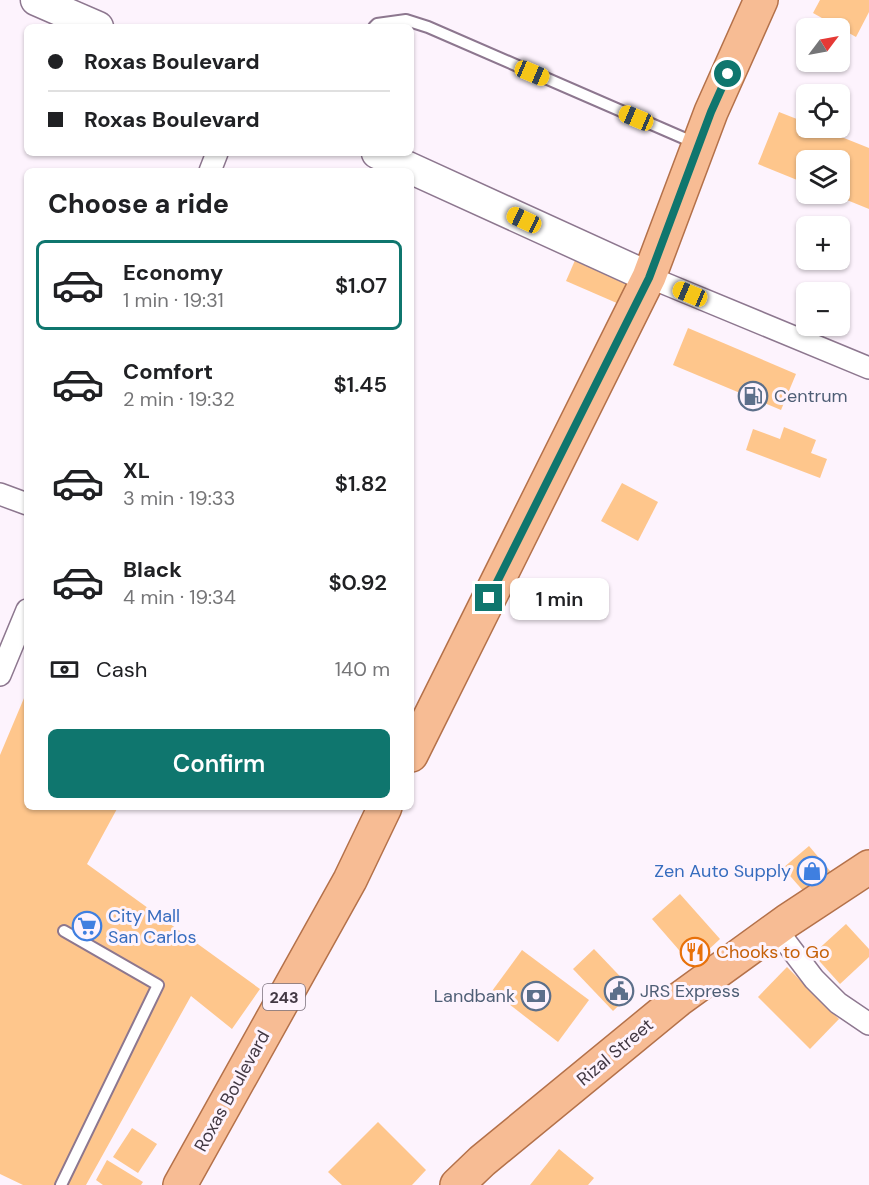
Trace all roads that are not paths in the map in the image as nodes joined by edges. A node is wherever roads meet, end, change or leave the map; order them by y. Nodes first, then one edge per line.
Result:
1 (36, 0) edge
2 (761, 0) edge
3 (91, 24) edge
4 (377, 24) edge
5 (698, 145) junction
6 (384, 156) edge
7 (410, 168) edge
8 (414, 170) edge
9 (649, 278) junction
10 (869, 368) edge
11 (0, 494) edge
12 (24, 503) edge
13 (24, 617) edge
14 (0, 675) edge
15 (414, 749) edge
16 (385, 810) edge
17 (869, 867) edge
18 (776, 929) junction
19 (64, 931) dead end
20 (869, 1024) edge
21 (61, 1185) edge
22 (180, 1185) edge
23 (457, 1185) edge

1 - 3 street
2 - 5 main road
4 - 5 lane
5 - 9 main road
6 - 7 street
8 - 9 street
9 - 10 street
9 - 15 main road
11 - 12 street
13 - 14 street
16 - 22 main road, Roxas Boulevard / 243
17 - 18 main road, Rizal Street
18 - 20 street
18 - 23 main road, Rizal Street
19 - 21 lane

